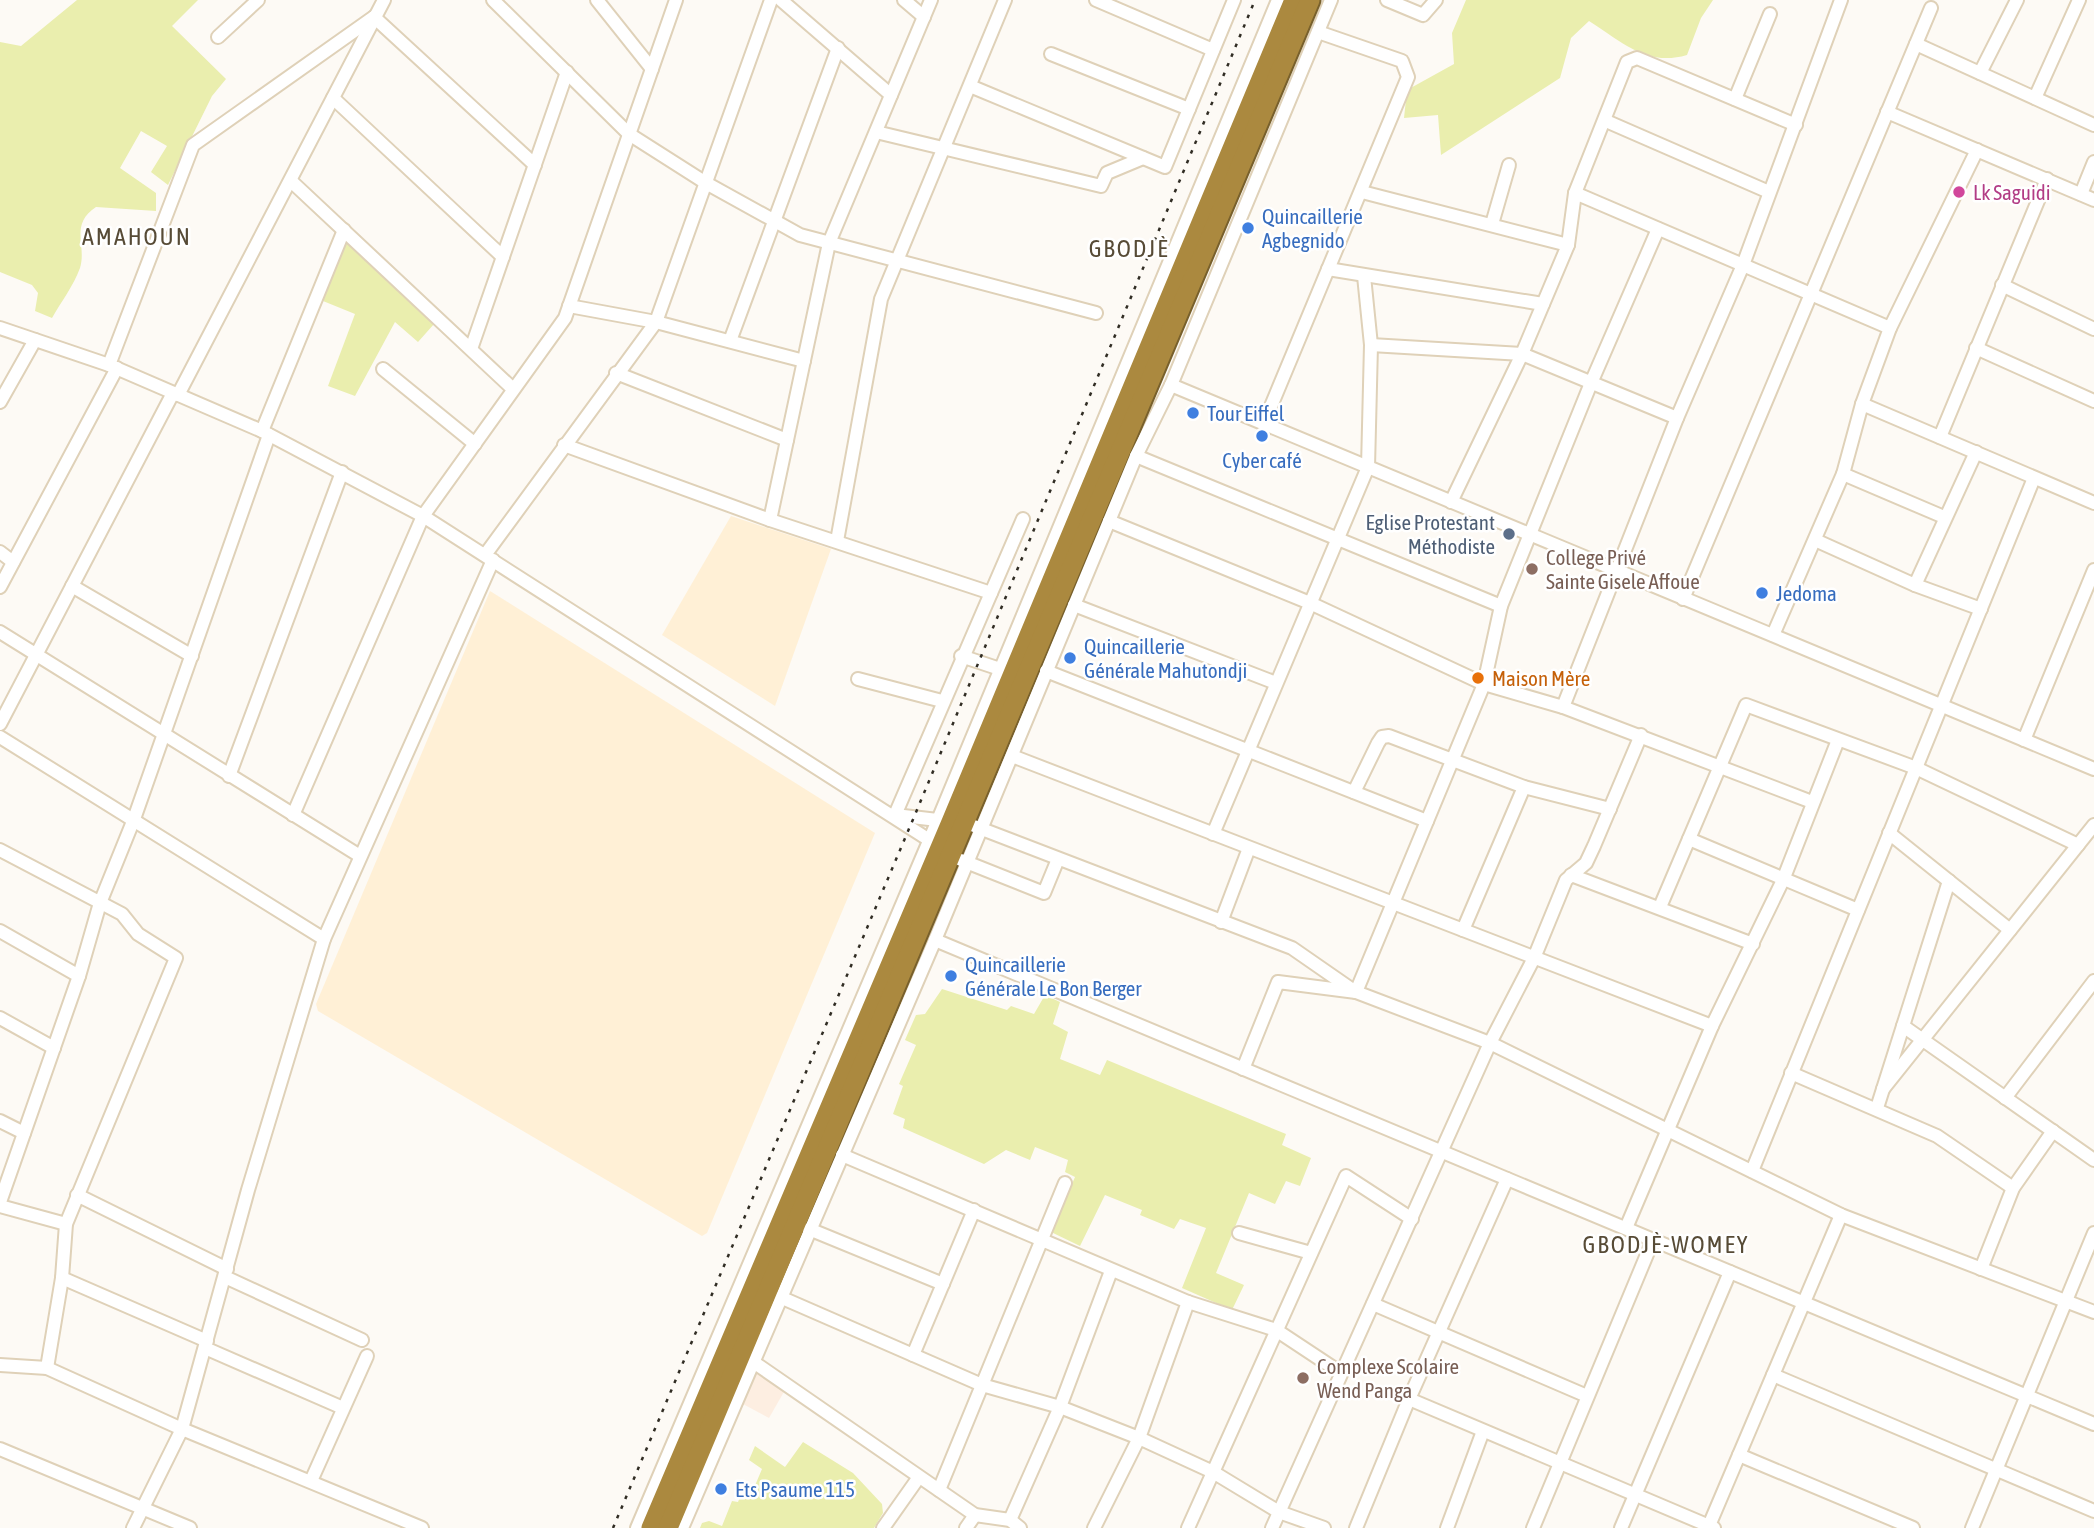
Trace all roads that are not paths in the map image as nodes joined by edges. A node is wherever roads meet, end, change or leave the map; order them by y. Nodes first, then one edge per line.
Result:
1 (258, 0) edge
2 (384, 0) edge
3 (493, 0) edge
4 (597, 0) edge
5 (676, 0) edge
6 (771, 0) edge
7 (781, 0) edge
8 (904, 0) edge
9 (931, 0) edge
10 (1006, 0) edge
11 (1096, 0) edge
12 (1234, 0) edge
13 (1278, 0) edge
14 (1294, 0) edge
15 (1310, 0) edge
16 (1331, 0) edge
17 (1387, 0) edge
18 (1436, 0) edge
19 (1841, 0) edge
20 (2017, 0) edge
21 (2079, 0) edge
22 (1931, 8) dead end
23 (1770, 14) dead end
24 (374, 17) junction
25 (924, 17) junction
26 (1318, 32) junction
27 (218, 37) dead end
28 (1916, 44) junction
29 (838, 48) junction
30 (1213, 50) junction
31 (1051, 54) dead end
32 (652, 69) junction
33 (567, 72) junction
34 (1980, 73) junction
35 (970, 86) junction
36 (891, 95) junction
37 (333, 98) junction
38 (2035, 98) junction
39 (1735, 99) junction
40 (1189, 109) junction
41 (1887, 112) junction
42 (1606, 121) junction
43 (1796, 125) junction
44 (2094, 125) edge
45 (876, 132) junction
46 (629, 134) junction
47 (943, 149) junction
48 (1977, 150) junction
49 (1143, 158) junction
50 (2094, 162) edge
51 (535, 165) junction
52 (1509, 165) dead end
53 (2047, 179) junction
54 (292, 181) junction
55 (706, 183) junction
56 (1362, 192) junction
57 (1769, 192) junction
58 (1574, 193) junction
59 (2081, 194) junction
60 (2094, 200) edge
61 (774, 220) junction
62 (1492, 224) junction
63 (1658, 229) junction
64 (344, 230) junction
65 (829, 243) junction
66 (1568, 245) junction
67 (503, 257) junction
68 (897, 261) junction
69 (1743, 265) junction
70 (1328, 269) junction
71 (1364, 276) junction
72 (2003, 285) junction
73 (1811, 294) junction
74 (1544, 304) junction
75 (569, 306) junction
76 (1096, 313) dead end
77 (656, 322) junction
78 (1890, 327) junction
79 (0, 328) edge
80 (2094, 329) edge
81 (35, 340) junction
82 (730, 341) junction
83 (1371, 345) junction
84 (1976, 348) junction
85 (471, 349) junction
86 (1522, 354) junction
87 (804, 361) junction
88 (113, 367) junction
89 (383, 369) dead end
90 (616, 373) junction
91 (1591, 383) junction
92 (1171, 385) junction
93 (513, 389) junction
94 (176, 394) junction
95 (2094, 401) edge
96 (0, 402) edge
97 (1861, 404) junction
98 (1677, 418) junction
99 (1264, 424) junction
100 (266, 433) junction
101 (1940, 437) junction
102 (787, 440) junction
103 (475, 444) junction
104 (564, 445) junction
105 (1976, 452) junction
106 (1136, 456) junction
107 (1368, 467) junction
108 (342, 472) junction
109 (1843, 474) junction
110 (2034, 478) junction
111 (1451, 502) junction
112 (2094, 503) edge
113 (423, 516) junction
114 (1944, 517) junction
115 (1023, 519) dead end
116 (770, 520) junction
117 (1109, 521) junction
118 (1531, 534) junction
119 (1337, 538) junction
120 (1815, 540) junction
121 (837, 541) junction
122 (0, 552) edge
123 (489, 558) junction
124 (13, 562) junction
125 (1615, 570) junction
126 (2094, 570) edge
127 (1915, 585) junction
128 (72, 586) junction
129 (0, 587) edge
130 (992, 593) junction
131 (1683, 599) junction
132 (1310, 603) junction
133 (1074, 605) junction
134 (1501, 606) junction
135 (1981, 609) junction
136 (0, 632) edge
137 (1773, 635) junction
138 (192, 656) junction
139 (961, 656) junction
140 (35, 657) junction
141 (1000, 669) junction
142 (1046, 671) junction
143 (858, 679) dead end
144 (1276, 683) junction
145 (1484, 684) junction
146 (942, 701) junction
147 (1563, 706) junction
148 (1941, 706) junction
149 (0, 724) edge
150 (164, 736) junction
151 (1641, 736) junction
152 (0, 737) edge
153 (1839, 740) junction
154 (2024, 740) junction
155 (1248, 750) junction
156 (1012, 756) junction
157 (1453, 758) junction
158 (1720, 764) junction
159 (1916, 768) junction
160 (2094, 769) edge
161 (229, 776) junction
162 (1524, 787) junction
163 (1354, 792) junction
164 (1812, 802) junction
165 (1610, 809) junction
166 (293, 815) junction
167 (895, 815) junction
168 (134, 819) junction
169 (1427, 821) junction
170 (959, 823) junction
171 (2094, 825) edge
172 (1889, 833) junction
173 (1213, 834) junction
174 (1689, 839) junction
175 (2078, 845) junction
176 (1249, 848) junction
177 (0, 850) edge
178 (947, 851) junction
179 (360, 856) junction
180 (1058, 859) junction
181 (1571, 875) junction
182 (1783, 880) junction
183 (1949, 881) junction
184 (100, 903) junction
185 (1393, 903) junction
186 (1660, 907) junction
187 (1858, 910) junction
188 (1221, 922) junction
189 (1463, 930) junction
190 (2010, 930) junction
191 (0, 931) edge
192 (324, 939) junction
193 (935, 940) junction
194 (1753, 944) junction
195 (1534, 958) junction
196 (79, 976) junction
197 (2094, 981) edge
198 (1356, 992) junction
199 (0, 1018) edge
200 (1712, 1026) junction
201 (1903, 1026) junction
202 (1923, 1040) junction
203 (1490, 1043) junction
204 (54, 1048) junction
205 (1243, 1069) junction
206 (1791, 1073) junction
207 (1883, 1089) junction
208 (2006, 1098) junction
209 (1877, 1108) junction
210 (0, 1121) edge
211 (1669, 1130) junction
212 (2053, 1131) junction
213 (24, 1133) junction
214 (1441, 1151) junction
215 (842, 1155) junction
216 (2094, 1160) edge
217 (1752, 1171) junction
218 (1507, 1180) junction
219 (1065, 1184) dead end
220 (2013, 1188) junction
221 (77, 1195) junction
222 (0, 1204) edge
223 (974, 1210) junction
224 (1841, 1215) junction
225 (1412, 1219) junction
226 (66, 1224) junction
227 (1626, 1228) junction
228 (809, 1229) junction
229 (1239, 1233) dead end
230 (2094, 1233) edge
231 (1653, 1240) junction
232 (1040, 1241) junction
233 (1311, 1253) junction
234 (1981, 1269) junction
235 (1111, 1271) junction
236 (1730, 1272) junction
237 (226, 1273) junction
238 (62, 1278) junction
239 (943, 1284) junction
240 (780, 1297) junction
241 (1188, 1302) junction
242 (2066, 1302) junction
243 (1804, 1303) junction
244 (1373, 1304) junction
245 (2094, 1312) edge
246 (1276, 1330) junction
247 (1439, 1332) junction
248 (362, 1340) dead end
249 (206, 1344) junction
250 (913, 1355) junction
251 (367, 1356) dead end
252 (752, 1361) junction
253 (0, 1365) edge
254 (47, 1368) junction
255 (1341, 1373) junction
256 (1773, 1375) junction
257 (982, 1385) junction
258 (1587, 1396) junction
259 (2027, 1396) junction
260 (1409, 1399) junction
261 (1060, 1407) junction
262 (343, 1408) junction
263 (2094, 1423) edge
264 (182, 1429) junction
265 (1483, 1430) junction
266 (1139, 1438) junction
267 (0, 1449) edge
268 (1739, 1455) junction
269 (1559, 1462) junction
270 (1996, 1469) junction
271 (1213, 1472) junction
272 (919, 1477) junction
273 (311, 1481) junction
274 (939, 1490) junction
275 (1635, 1494) junction
276 (144, 1508) junction
277 (2094, 1511) edge
278 (1279, 1512) junction
279 (975, 1515) junction
280 (1015, 1524) edge
281 (1710, 1527) edge
282 (133, 1528) edge
283 (190, 1528) edge
284 (422, 1528) edge
285 (637, 1528) edge
286 (651, 1528) edge
287 (668, 1528) edge
288 (682, 1528) edge
289 (883, 1528) edge
290 (966, 1528) edge
291 (1094, 1528) edge
292 (1188, 1528) edge
293 (1272, 1528) edge
294 (1324, 1528) edge
295 (1356, 1528) edge
296 (1447, 1528) edge
297 (1533, 1528) edge
298 (1621, 1528) edge
299 (1913, 1528) edge
300 (1972, 1528) edge

1 - 27 street
2 - 24 street
3 - 33 street
4 - 32 street
5 - 32 street
6 - 55 street
7 - 29 street
8 - 25 street
9 - 25 street
10 - 35 street
11 - 30 street
12 - 30 street
13 - 141 street
14 - 170 highway
15 - 170 highway
16 - 26 street
17 - 18 street
19 - 43 street
20 - 34 street
21 - 38 street
22 - 28 street
23 - 39 street
24 - 37 street
24 - 51 street
24 - 88 street
25 - 36 street
26 - 56 street
26 - 92 street
28 - 34 street
28 - 41 street
29 - 36 street
29 - 61 street
30 - 40 street
31 - 40 street
32 - 46 street
33 - 46 street
33 - 51 street
34 - 38 street
35 - 47 street
35 - 49 street
36 - 45 street
37 - 54 street
37 - 67 street
38 - 44 street
39 - 42 street
39 - 43 street
40 - 49 street
41 - 48 street
41 - 73 street
42 - 57 street
42 - 58 street
43 - 57 street
45 - 47 street
45 - 65 street
46 - 55 street
46 - 75 street
47 - 49 street
47 - 68 street
48 - 53 street
48 - 78 street
50 - 59 street
51 - 67 street
52 - 62 street
53 - 59 street
53 - 72 street
54 - 64 street
54 - 94 street
55 - 61 street
55 - 77 street
56 - 62 street
56 - 70 street
57 - 69 street
58 - 63 street
58 - 66 street
59 - 60 street
61 - 65 street
61 - 82 street
62 - 66 street
63 - 69 street
63 - 91 street
64 - 85 street
64 - 100 street
65 - 68 street
65 - 87 street
66 - 74 street
67 - 85 street
68 - 76 street
68 - 121 street
69 - 73 street
69 - 98 street
70 - 71 street
70 - 99 street
71 - 74 street
71 - 83 street
72 - 80 street
72 - 84 street
73 - 78 street
73 - 131 street
74 - 86 street
75 - 77 street
75 - 93 street
77 - 82 street
77 - 90 street
78 - 97 street
79 - 81 street
81 - 88 street
81 - 96 street
82 - 87 street
83 - 86 street
83 - 107 street
84 - 95 street
84 - 101 street
85 - 93 street
86 - 91 street
86 - 111 street
87 - 102 street
88 - 94 street
88 - 124 street
89 - 103 street
90 - 102 street
90 - 104 street
91 - 98 street
91 - 118 street
92 - 99 street
92 - 106 street
93 - 103 street
94 - 100 street
94 - 128 street
97 - 101 street
97 - 109 street
98 - 125 street
99 - 107 street
100 - 108 street
100 - 138 street
101 - 105 street
102 - 116 street
103 - 113 street
104 - 116 street
104 - 123 street
105 - 110 street
105 - 114 street
106 - 117 street
106 - 119 street
107 - 111 street
107 - 119 street
108 - 113 street
108 - 161 street
109 - 114 street
109 - 120 street
110 - 112 street
110 - 135 street
111 - 118 street
113 - 123 street
113 - 166 street
114 - 127 street
115 - 130 street
116 - 121 street
117 - 132 street
117 - 133 street
118 - 125 street
118 - 134 street
119 - 132 street
119 - 134 street
120 - 127 street
120 - 137 street
121 - 130 street
122 - 124 street
123 - 167 street
123 - 179 street
124 - 129 street
125 - 131 street
125 - 147 street
126 - 154 street
127 - 135 street
128 - 138 street
128 - 140 street
130 - 139 street
131 - 137 street
132 - 144 street
132 - 145 street
133 - 142 street
133 - 144 street
134 - 145 street
135 - 148 street
136 - 140 street
137 - 148 street
138 - 150 street
139 - 141 street
139 - 146 street
140 - 149 street
140 - 150 street
141 - 170 street
142 - 155 street
142 - 156 street
143 - 146 street
144 - 155 street
145 - 147 street
145 - 157 street
146 - 167 street
147 - 151 street
148 - 154 street
148 - 159 street
150 - 161 street
150 - 168 street
151 - 158 street
151 - 165 street
152 - 168 street
153 - 158 street
153 - 159 street
153 - 164 street
154 - 160 street
155 - 163 street
155 - 173 street
156 - 170 street
156 - 173 street
157 - 162 street
157 - 163 street
157 - 169 street
158 - 164 street
158 - 174 street
159 - 172 street
159 - 175 street
161 - 166 street
162 - 165 street
162 - 189 street
163 - 169 street
164 - 182 street
165 - 181 street
166 - 179 street
167 - 170 street
167 - 178 street
168 - 184 street
168 - 192 street
169 - 185 street
170 - 178 highway
170 - 178 street
170 - 180 street
171 - 175 street
172 - 183 street
172 - 187 street
173 - 176 street
174 - 182 street
174 - 186 street
175 - 190 street
176 - 185 street
176 - 188 street
177 - 184 street
178 - 180 street
178 - 193 street
178 - 285 street
178 - 286 highway
178 - 287 highway
179 - 192 street
180 - 188 street
181 - 186 street
181 - 195 street
182 - 187 street
182 - 194 street
183 - 190 street
183 - 201 street
184 - 196 street
184 - 221 street
185 - 189 street
185 - 198 street
186 - 194 street
187 - 206 street
188 - 198 street
189 - 195 street
190 - 202 street
191 - 196 street
192 - 237 street
193 - 205 street
193 - 215 street
194 - 200 street
195 - 200 street
195 - 203 street
196 - 204 street
197 - 208 street
198 - 203 street
198 - 205 street
199 - 204 street
200 - 211 street
201 - 202 street
201 - 207 street
202 - 207 street
202 - 208 street
203 - 211 street
203 - 214 street
204 - 213 street
205 - 214 street
206 - 209 street
206 - 217 street
207 - 209 street
208 - 212 street
209 - 220 street
210 - 213 street
211 - 217 street
211 - 227 street
212 - 216 street
212 - 220 street
213 - 222 street
214 - 218 street
214 - 225 street
215 - 223 street
215 - 228 street
217 - 224 street
218 - 227 street
218 - 247 street
219 - 232 street
220 - 234 street
221 - 226 street
221 - 237 street
222 - 226 street
223 - 232 street
223 - 239 street
224 - 234 street
224 - 243 street
225 - 233 street
225 - 244 street
226 - 238 street
227 - 231 street
228 - 239 street
228 - 240 street
229 - 233 street
230 - 242 street
231 - 236 street
231 - 258 street
232 - 235 street
232 - 257 street
233 - 246 street
234 - 242 street
235 - 241 street
235 - 261 street
236 - 243 street
236 - 275 street
237 - 248 street
237 - 249 street
238 - 249 street
238 - 254 street
239 - 250 street
240 - 250 street
240 - 252 street
241 - 246 street
241 - 266 street
242 - 245 street
242 - 259 street
243 - 256 street
243 - 259 street
244 - 247 street
244 - 255 street
246 - 255 street
246 - 271 street
247 - 258 street
247 - 260 street
249 - 262 street
249 - 264 street
250 - 257 street
251 - 262 street
252 - 272 street
252 - 288 street
253 - 254 street
254 - 264 street
255 - 278 street
256 - 268 street
256 - 270 street
257 - 261 street
257 - 274 street
258 - 269 street
259 - 263 street
259 - 270 street
260 - 265 street
260 - 295 street
261 - 266 street
261 - 280 street
262 - 273 street
264 - 273 street
264 - 276 street
265 - 269 street
265 - 296 street
266 - 271 street
266 - 291 street
267 - 276 street
268 - 281 street
268 - 299 street
269 - 275 street
269 - 297 street
270 - 277 street
270 - 300 street
271 - 278 street
271 - 292 street
272 - 274 street
272 - 289 street
273 - 284 street
274 - 279 street
275 - 281 street
275 - 298 street
276 - 282 street
276 - 283 street
278 - 293 street
278 - 294 street
279 - 280 street
279 - 290 street

